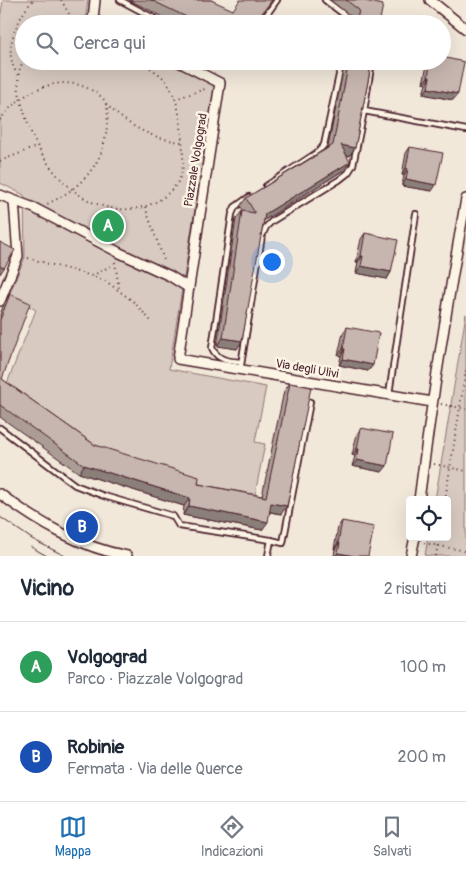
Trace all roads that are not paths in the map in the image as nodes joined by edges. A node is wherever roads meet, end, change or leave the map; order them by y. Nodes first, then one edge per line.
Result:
1 (95, 0) edge
2 (120, 0) edge
3 (277, 0) edge
4 (325, 0) edge
5 (430, 0) edge
6 (93, 15) edge
7 (148, 15) edge
8 (266, 15) edge
9 (345, 15) edge
10 (449, 15) edge
11 (451, 17) edge
12 (466, 29) edge
13 (195, 70) edge
14 (340, 70) edge
15 (371, 70) edge
16 (364, 111) junction
17 (466, 130) edge
18 (260, 189) edge
19 (252, 194) edge
20 (0, 196) edge
21 (466, 199) edge
22 (14, 201) junction
23 (416, 214) dead end
24 (3, 285) edge
25 (189, 288) junction
26 (0, 301) edge
27 (178, 359) joint
28 (240, 366) junction
29 (389, 396) junction
30 (310, 402) edge
31 (432, 402) junction
32 (0, 428) edge
33 (0, 494) edge
34 (421, 496) edge
35 (271, 540) junction
36 (415, 541) edge
37 (127, 556) edge
38 (268, 556) edge
39 (411, 556) edge

1 - 6 street
2 - 7 lane
3 - 8 lane
4 - 9 lane
5 - 10 street
11 - 12 street
13 - 25 street, Piazzale Volgograd
14 - 18 lane
15 - 16 lane
16 - 17 lane
16 - 28 lane
19 - 28 lane
20 - 22 street
21 - 31 street
22 - 24 street
22 - 25 street
23 - 29 lane
24 - 26 street
25 - 27 street, Piazzale Volgograd
27 - 28 street, Via degli Ulivi
28 - 29 street, Via degli Ulivi
29 - 31 street, Via degli Ulivi
30 - 35 lane
31 - 34 street
32 - 35 lane
33 - 37 street
35 - 38 lane
36 - 39 street

